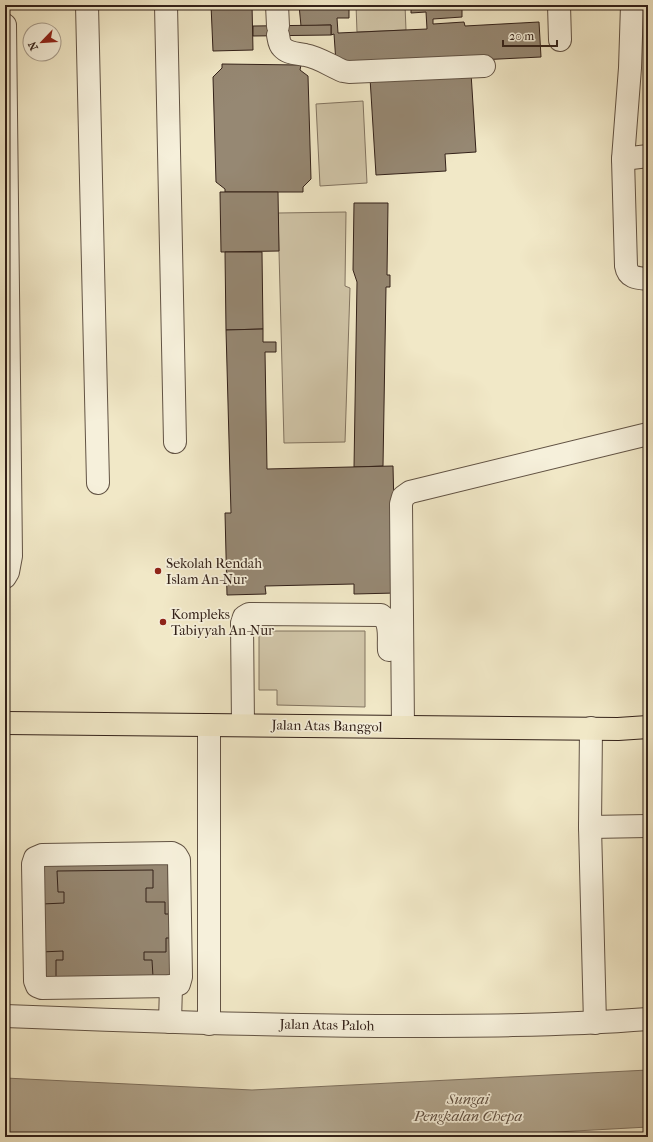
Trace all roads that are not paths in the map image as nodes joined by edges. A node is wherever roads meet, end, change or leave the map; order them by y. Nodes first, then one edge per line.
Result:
1 (87, 5) edge
2 (166, 5) edge
3 (559, 5) edge
4 (632, 5) edge
5 (278, 22) edge
6 (5, 25) edge
7 (560, 40) dead end
8 (484, 66) dead end
9 (648, 156) edge
10 (623, 159) junction
11 (648, 278) edge
12 (648, 434) edge
13 (175, 442) dead end
14 (98, 483) dead end
15 (5, 577) edge
16 (5, 723) edge
17 (209, 725) junction
18 (243, 725) junction
19 (397, 727) junction
20 (648, 727) edge
21 (591, 728) junction
22 (590, 826) junction
23 (648, 826) edge
24 (209, 856) junction
25 (178, 857) junction
26 (161, 986) junction
27 (5, 1016) edge
28 (648, 1019) edge
29 (161, 1022) junction
30 (595, 1023) junction
31 (209, 1024) junction

1 - 14 street
2 - 13 street
3 - 7 street
4 - 10 street
5 - 8 street
6 - 15 street
9 - 10 street
10 - 11 street
12 - 19 street
16 - 17 main road, Jalan Atas Banggol
17 - 18 main road, Jalan Atas Banggol
17 - 24 street
18 - 19 main road, Jalan Atas Banggol
18 - 19 street
19 - 21 main road, Jalan Atas Banggol
20 - 21 main road, Jalan Atas Banggol
21 - 22 street
22 - 23 street
22 - 30 street
24 - 25 street
24 - 31 street
25 - 26 street
25 - 26 street
26 - 29 street
27 - 29 street, Jalan Atas Paloh
28 - 30 street, Jalan Atas Paloh
29 - 31 street, Jalan Atas Paloh
30 - 31 street, Jalan Atas Paloh

